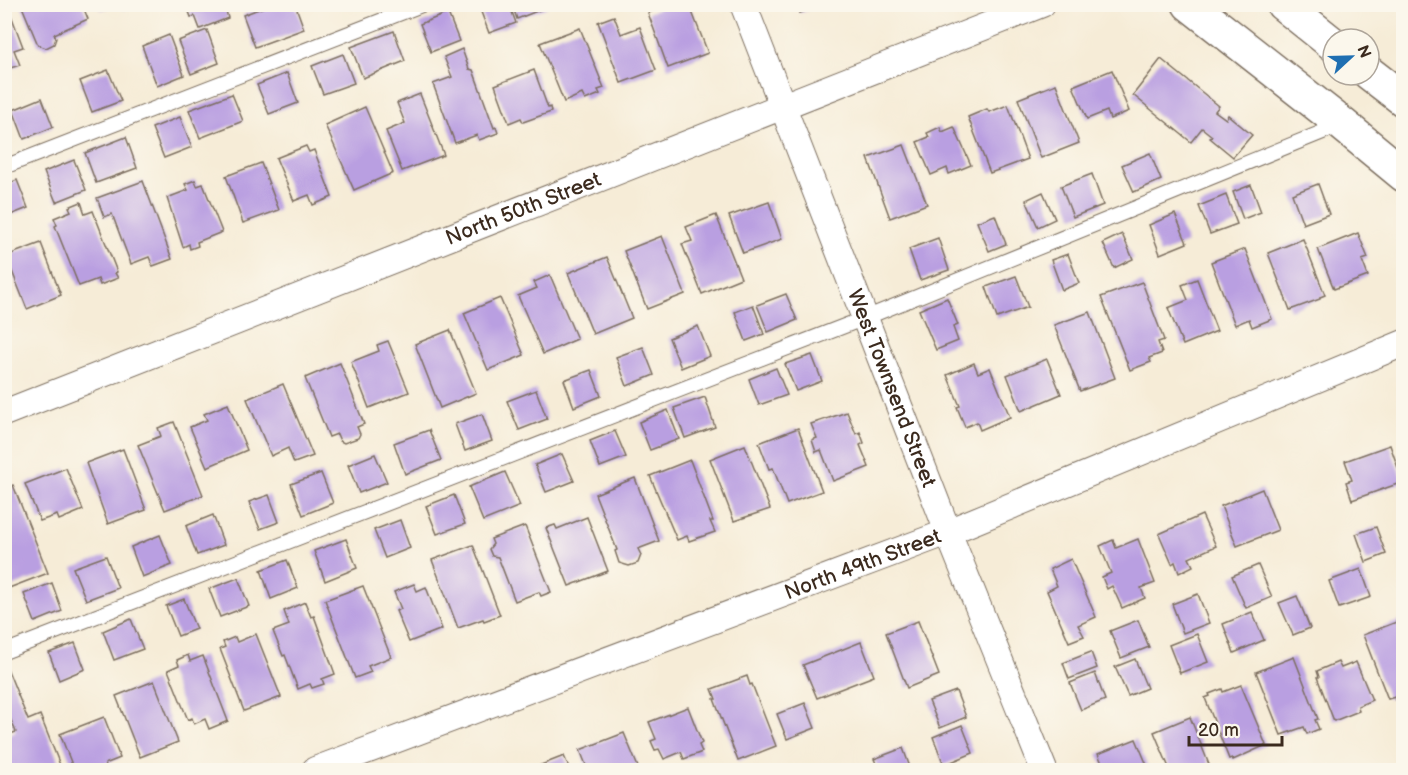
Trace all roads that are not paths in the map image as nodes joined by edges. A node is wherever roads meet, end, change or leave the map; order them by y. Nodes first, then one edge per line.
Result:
1 (424, 4) edge
2 (743, 4) edge
3 (1042, 4) edge
4 (1189, 4) edge
5 (1283, 4) edge
6 (1321, 34) edge
7 (1381, 82) edge
8 (1404, 100) edge
9 (783, 108) junction
10 (1342, 124) junction
11 (4, 167) edge
12 (1404, 175) edge
13 (865, 318) junction
14 (1404, 343) edge
15 (4, 413) edge
16 (948, 532) junction
17 (4, 652) edge
18 (315, 771) edge
19 (1044, 771) edge

1 - 11 lane
2 - 9 street, West Townsend Street
3 - 9 street, North 50th Street
4 - 10 street
5 - 6 street
7 - 8 street
9 - 13 street, West Townsend Street
9 - 15 street, North 50th Street
10 - 12 street
10 - 13 lane
13 - 16 street, West Townsend Street
13 - 17 lane
14 - 16 street, North 49th Street
16 - 18 street, North 49th Street
16 - 19 street, West Townsend Street

